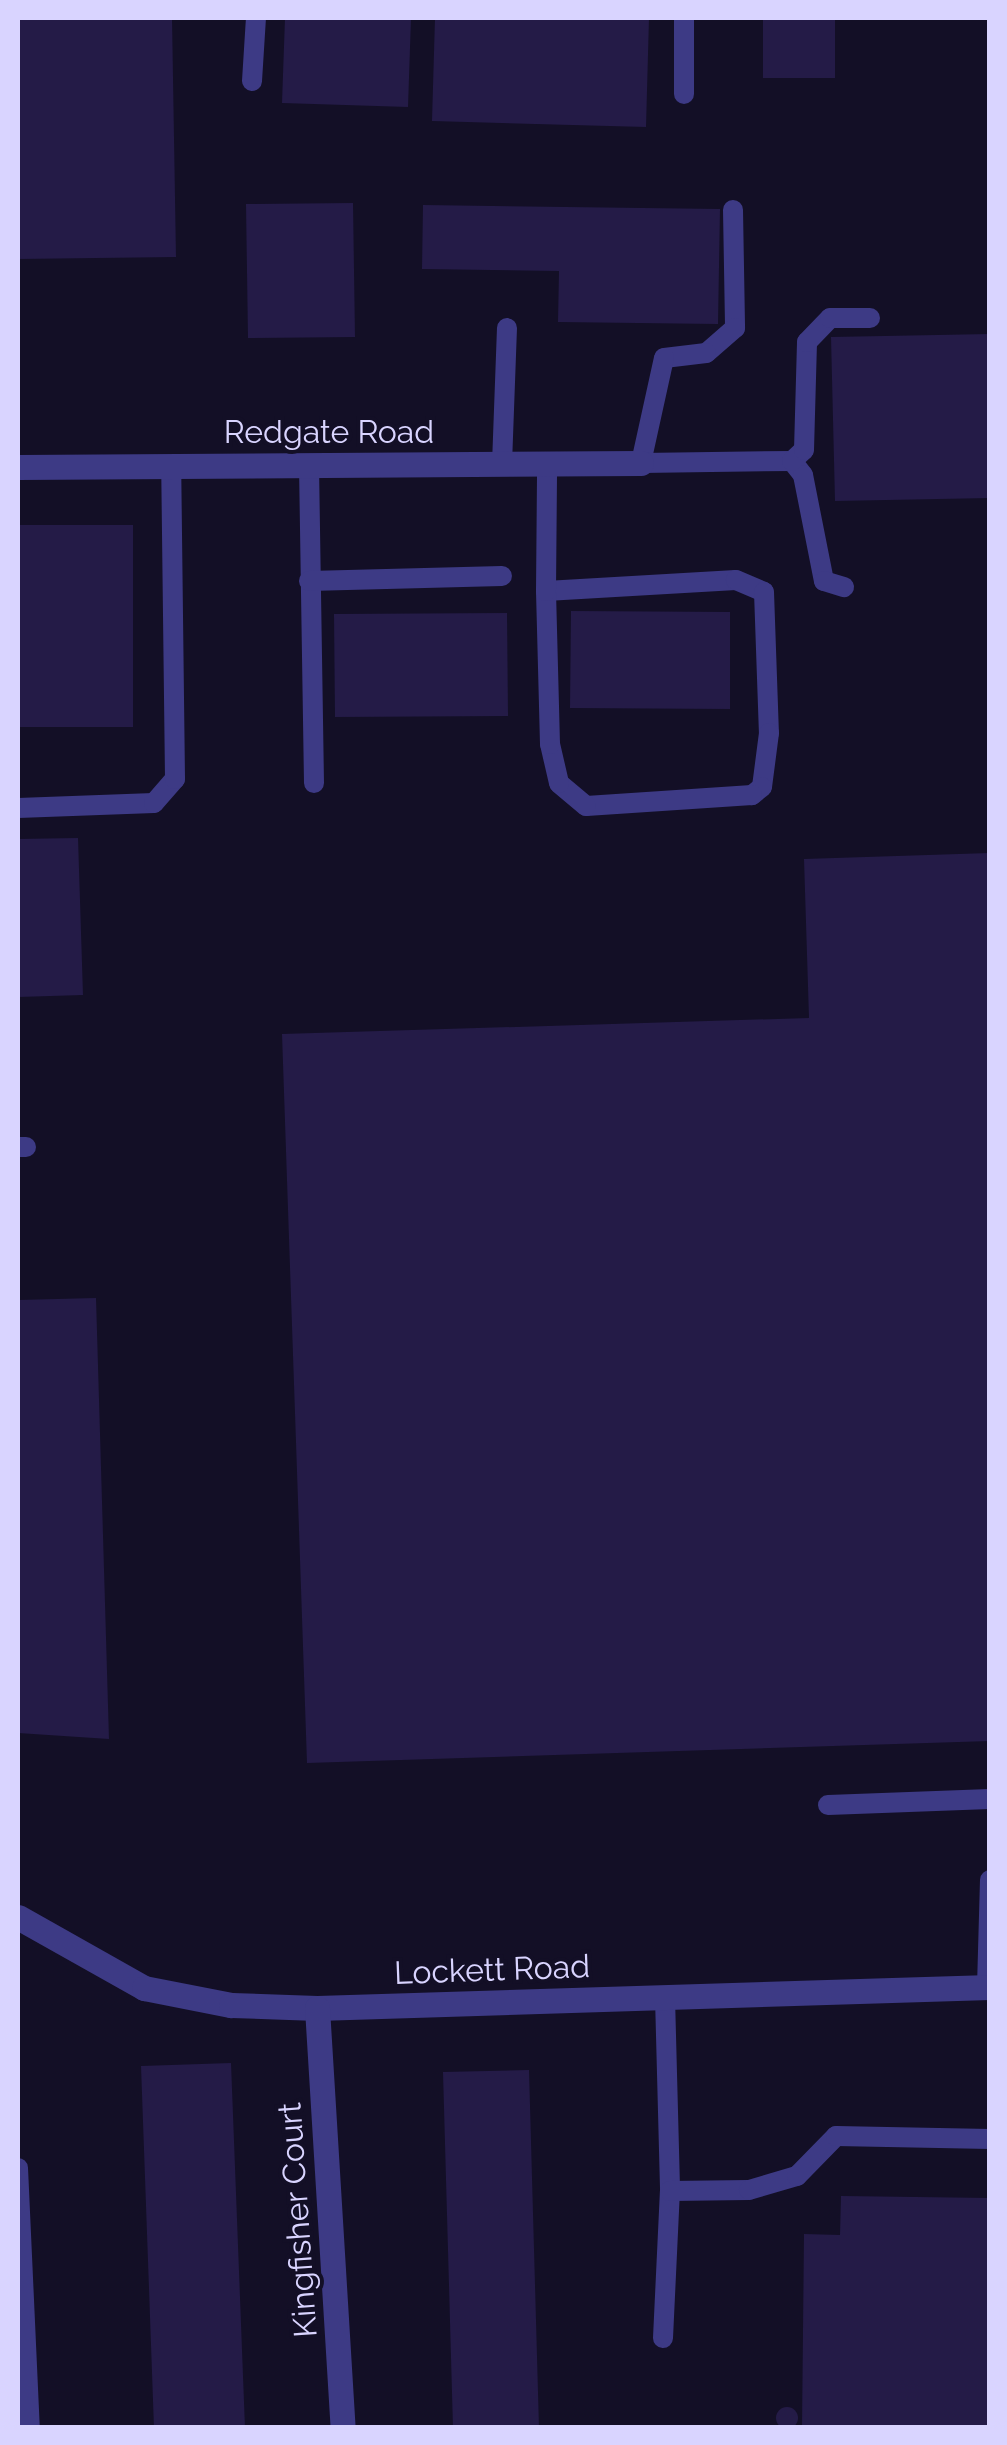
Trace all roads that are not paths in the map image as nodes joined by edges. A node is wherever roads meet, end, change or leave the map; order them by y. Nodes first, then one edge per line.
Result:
1 (256, 18) edge
2 (684, 18) edge
3 (252, 80) dead end
4 (684, 94) dead end
5 (733, 210) dead end
6 (870, 318) dead end
7 (507, 328) dead end
8 (792, 461) junction
9 (641, 463) junction
10 (502, 464) junction
11 (547, 464) junction
12 (309, 465) junction
13 (18, 466) edge
14 (171, 466) junction
15 (502, 576) dead end
16 (309, 581) junction
17 (844, 587) dead end
18 (546, 591) junction
19 (314, 783) dead end
20 (18, 808) edge
21 (990, 1799) edge
22 (828, 1805) dead end
23 (990, 1880) edge
24 (989, 1903) edge
25 (18, 1917) edge
26 (988, 1987) edge
27 (665, 1998) junction
28 (317, 2008) junction
29 (990, 2140) edge
30 (18, 2168) edge
31 (670, 2191) junction
32 (663, 2338) dead end
33 (30, 2428) edge
34 (343, 2428) edge

1 - 3 lane
2 - 4 lane
5 - 9 lane
6 - 8 lane
7 - 10 lane
8 - 9 lane
8 - 17 lane
9 - 11 street, Redgate Road
10 - 11 street, Redgate Road
10 - 12 street, Redgate Road
11 - 18 lane
12 - 14 street, Redgate Road
12 - 16 lane
13 - 14 street, Redgate Road
14 - 20 lane
15 - 16 lane
16 - 19 lane
18 - 18 lane
21 - 22 lane
23 - 24 lane
24 - 26 lane
25 - 28 street, Lockett Road
26 - 27 street, Lockett Road
27 - 28 street, Lockett Road
27 - 31 lane
28 - 34 street, Kingfisher Court
29 - 31 lane
30 - 33 lane
31 - 32 lane

